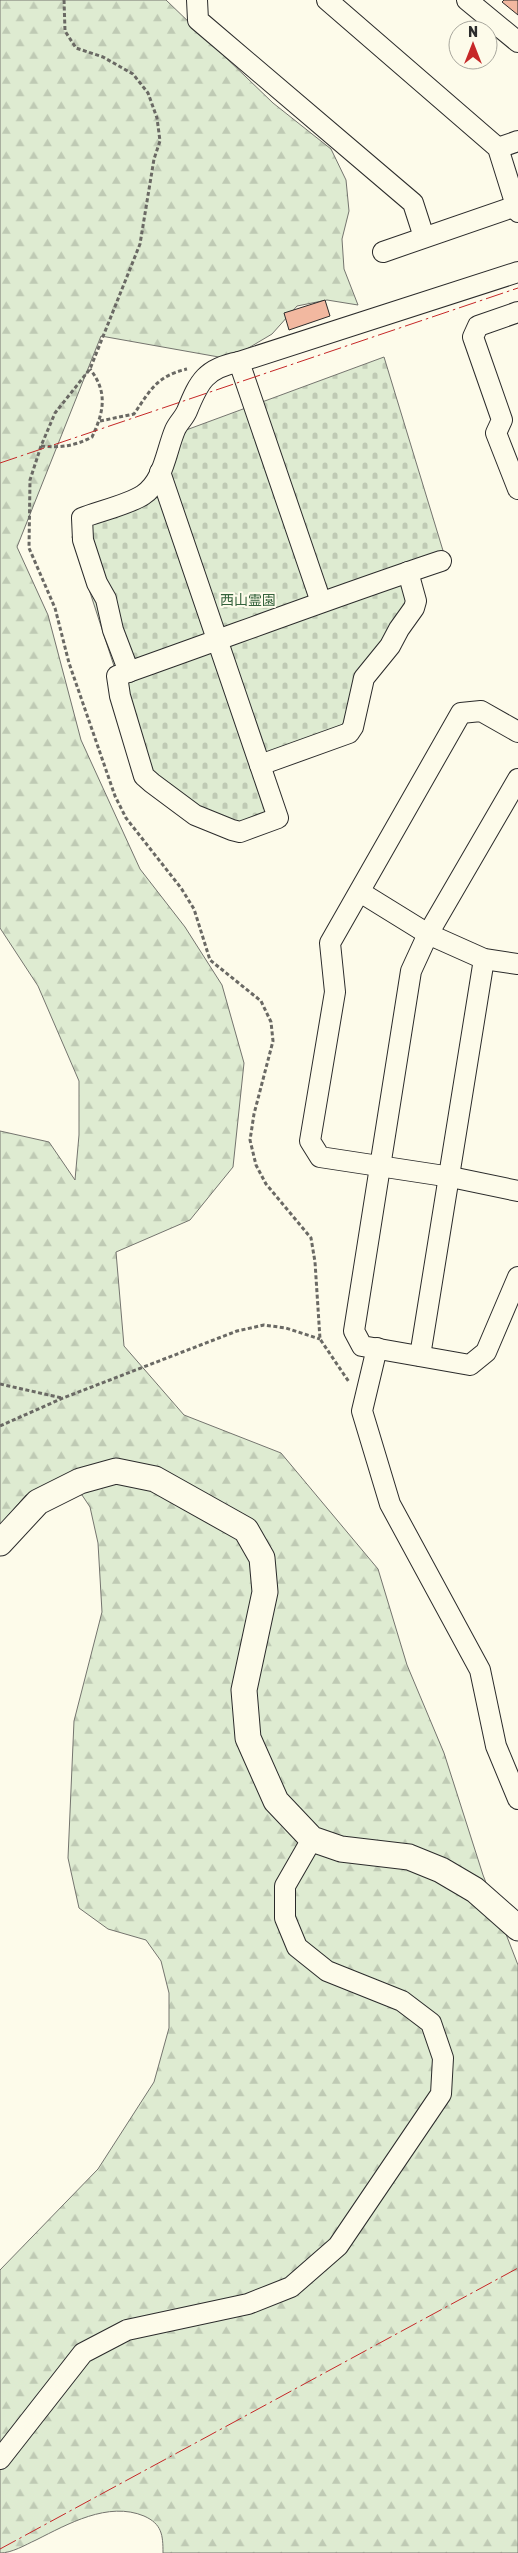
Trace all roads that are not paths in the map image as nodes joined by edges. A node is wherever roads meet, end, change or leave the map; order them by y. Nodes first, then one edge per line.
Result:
1 (197, 0) edge
2 (326, 0) edge
3 (467, 0) edge
4 (518, 42) edge
5 (518, 141) edge
6 (498, 148) junction
7 (517, 209) edge
8 (424, 238) junction
9 (383, 252) dead end
10 (518, 272) edge
11 (518, 312) edge
12 (230, 364) junction
13 (510, 417) edge
14 (160, 472) junction
15 (518, 489) edge
16 (442, 561) dead end
17 (408, 572) junction
18 (321, 602) junction
19 (218, 638) junction
20 (129, 672) junction
21 (518, 732) edge
22 (260, 765) junction
23 (518, 779) edge
24 (360, 892) junction
25 (428, 934) junction
26 (484, 959) junction
27 (518, 964) edge
28 (379, 1166) junction
29 (450, 1177) junction
30 (518, 1191) edge
31 (518, 1277) edge
32 (377, 1348) junction
33 (420, 1356) junction
34 (0, 1543) edge
35 (518, 1799) edge
36 (312, 1839) junction
37 (518, 1928) edge
38 (0, 2459) edge

1 - 8 street
2 - 6 street
3 - 4 street
5 - 6 street
6 - 7 street
7 - 8 street
8 - 9 street
10 - 12 street
11 - 13 street
12 - 14 street
12 - 18 street
13 - 15 street
14 - 19 street
14 - 20 street
16 - 17 street
17 - 18 street
17 - 22 street
18 - 19 street
19 - 20 street
19 - 22 street
20 - 22 street
21 - 24 street
23 - 25 street
24 - 25 street
24 - 28 street
25 - 26 street
25 - 28 street
26 - 27 street
26 - 29 street
28 - 29 street
28 - 32 street
29 - 30 street
29 - 33 street
31 - 33 street
32 - 33 street
32 - 35 street
34 - 36 main road
36 - 37 main road
36 - 38 street

